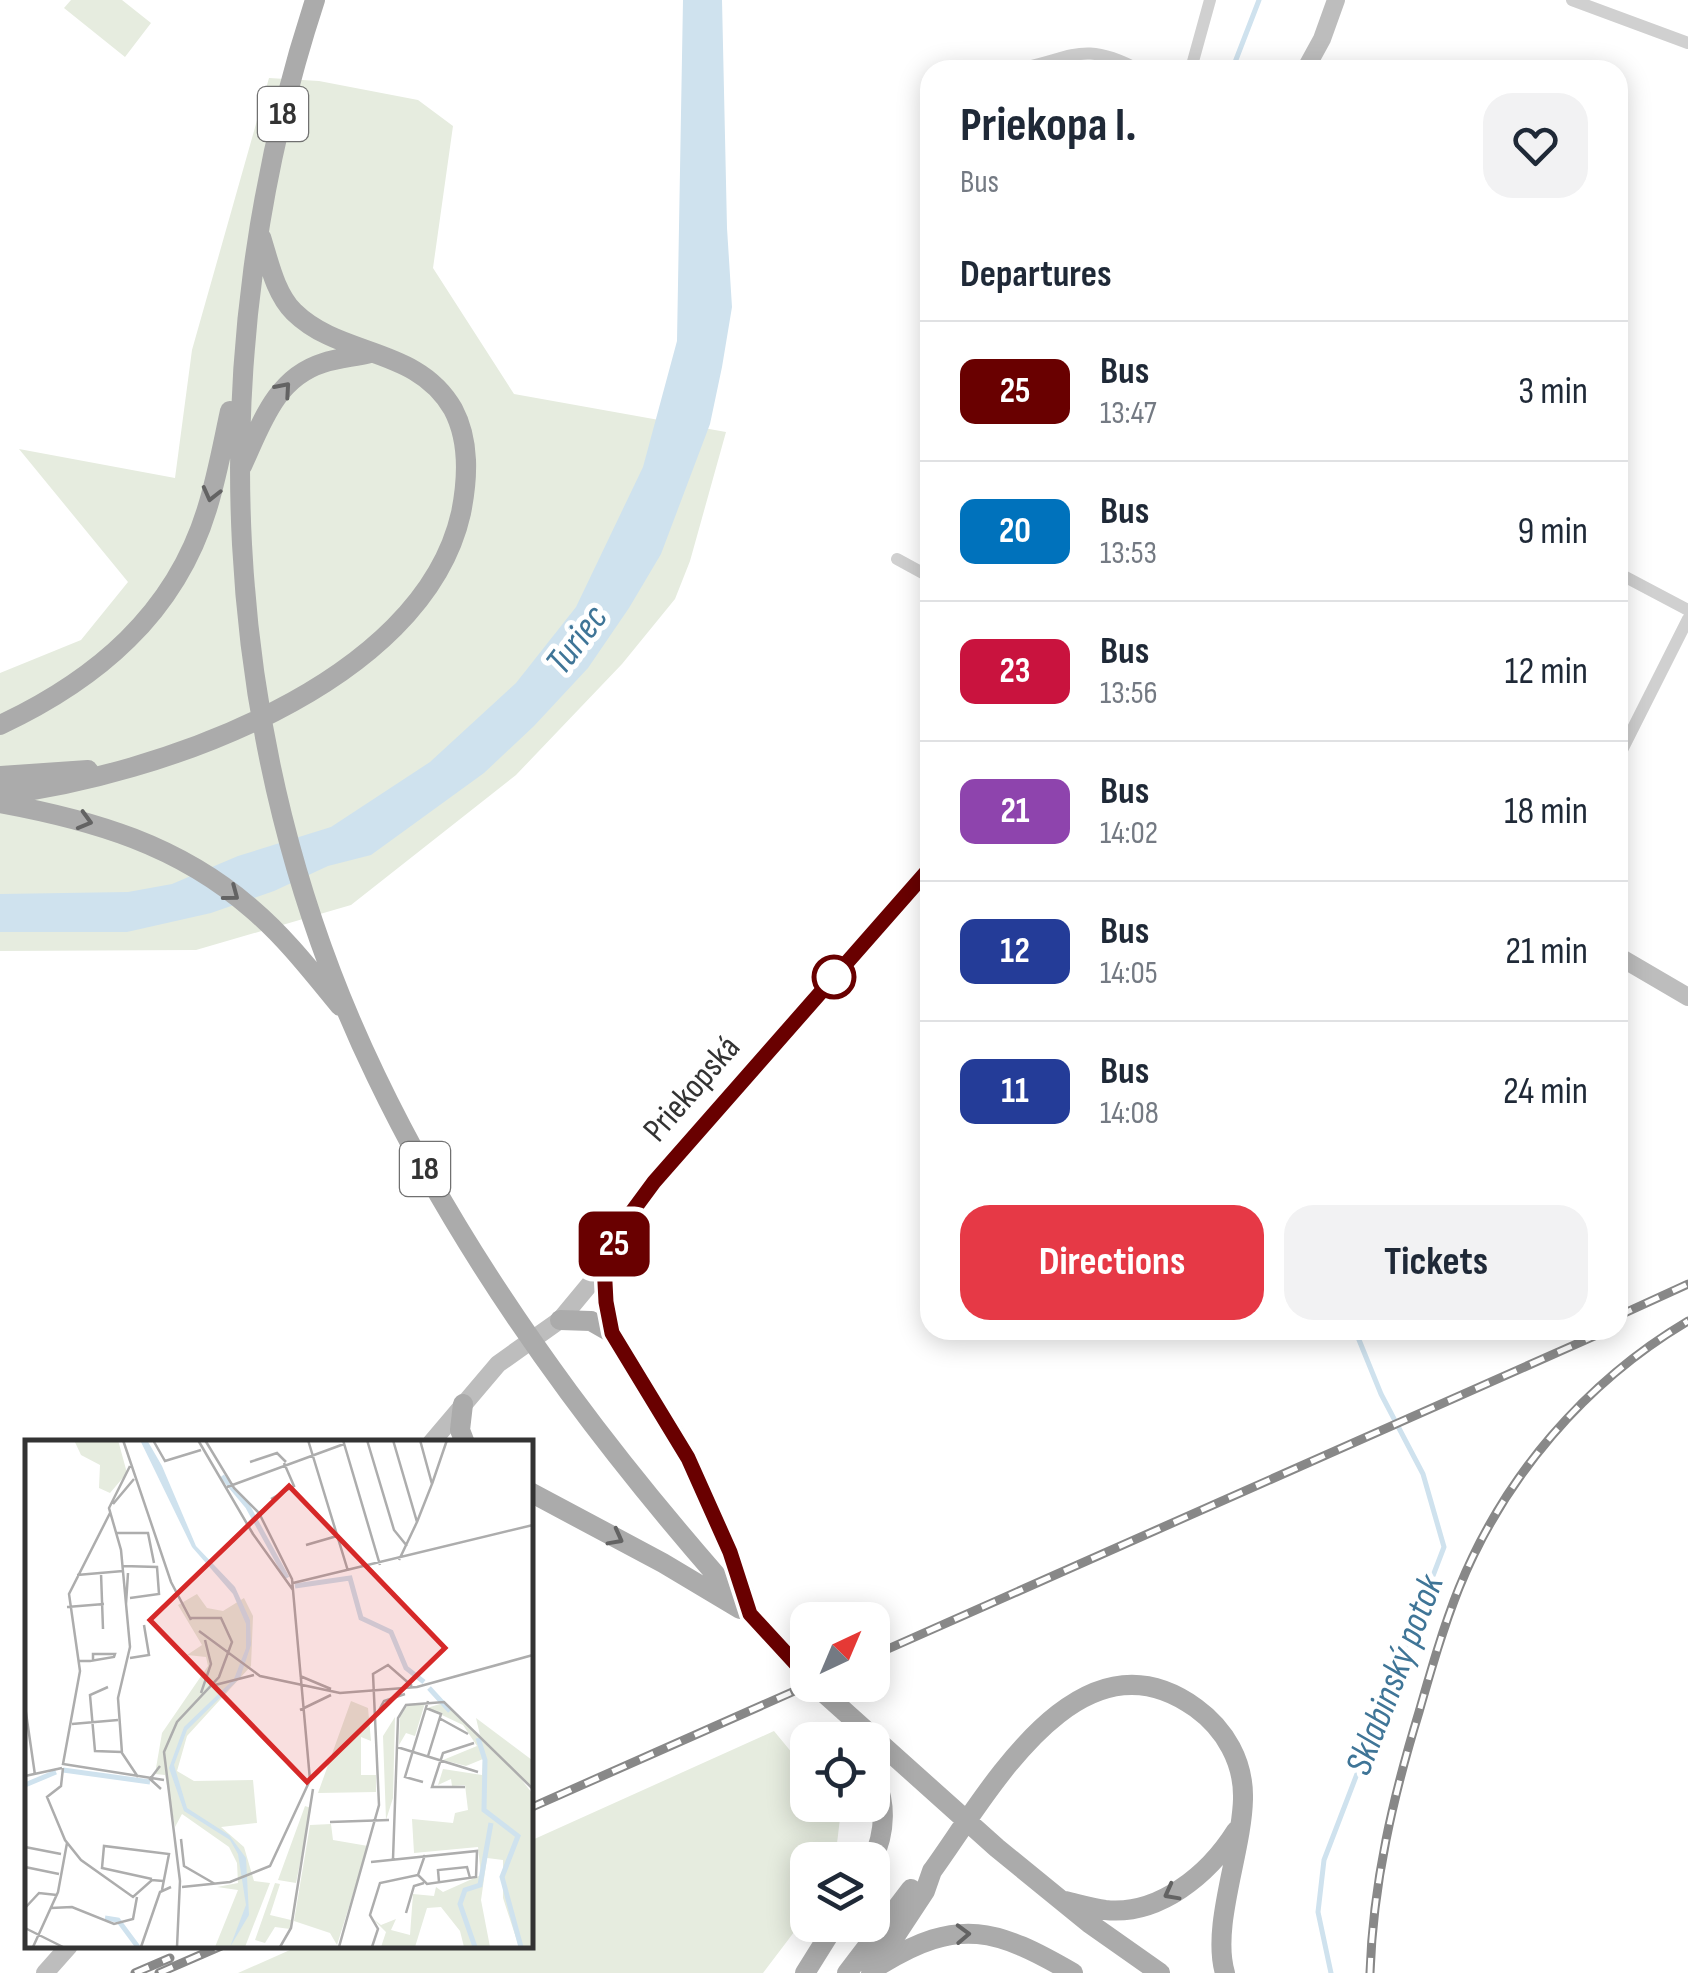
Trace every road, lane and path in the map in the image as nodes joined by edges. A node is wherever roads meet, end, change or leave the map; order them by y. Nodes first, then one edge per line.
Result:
1 (314, 0) edge
2 (1210, 0) edge
3 (1336, 0) edge
4 (1572, 0) edge
5 (1688, 44) edge
6 (1058, 60) edge
7 (1117, 60) edge
8 (1193, 60) edge
9 (1310, 60) edge
10 (259, 230) junction
11 (370, 353) junction
12 (241, 365) junction
13 (239, 473) junction
14 (897, 559) dead end
15 (920, 571) edge
16 (1628, 579) edge
17 (1688, 610) edge
18 (1688, 620) edge
19 (0, 725) edge
20 (1628, 738) edge
21 (120, 768) junction
22 (0, 776) edge
23 (0, 795) edge
24 (0, 803) edge
25 (920, 879) edge
26 (1628, 962) edge
27 (1688, 997) edge
28 (350, 1018) junction
29 (604, 1263) junction
30 (560, 1320) junction
31 (612, 1333) junction
32 (463, 1404) junction
33 (433, 1440) edge
34 (464, 1440) edge
35 (532, 1493) edge
36 (750, 1614) junction
37 (790, 1658) edge
38 (831, 1702) edge
39 (847, 1717) junction
40 (849, 1722) edge
41 (1240, 1826) junction
42 (932, 1872) junction
43 (1060, 1900) junction
44 (824, 1942) edge
45 (67, 1948) edge
46 (872, 1971) edge
47 (45, 1973) edge
48 (805, 1973) edge
49 (847, 1973) edge
50 (1073, 1973) edge
51 (1160, 1973) edge
52 (1225, 1973) edge

1 - 10 main road, 18
2 - 8 street
3 - 9 street
4 - 5 street
6 - 7 street
10 - 11 main road
10 - 12 main road, 18
13 -> 11 main road
11 - 21 main road
12 - 13 main road, 18
12 -> 19 main road
13 - 28 main road, 18
14 - 15 street
16 - 17 street
18 - 20 street
21 - 22 main road
21 - 23 main road
24 -> 28 main road
25 - 29 street, Priekopská
26 - 27 street
28 - 36 main road, 18
29 - 30 street, Priekopská
29 - 31 main road
30 - 31 main road
30 - 32 street, Priekopská
31 - 36 main road
32 - 33 street, Priekopská
32 - 34 main road
35 -> 36 main road
36 - 37 main road, 18
38 - 39 main road
39 - 40 main road
39 - 43 main road
41 - 42 main road
41 -> 43 main road
41 - 52 main road
42 - 46 main road
42 - 49 main road
43 - 51 main road
44 - 48 main road
45 - 47 street
46 -> 50 main road

